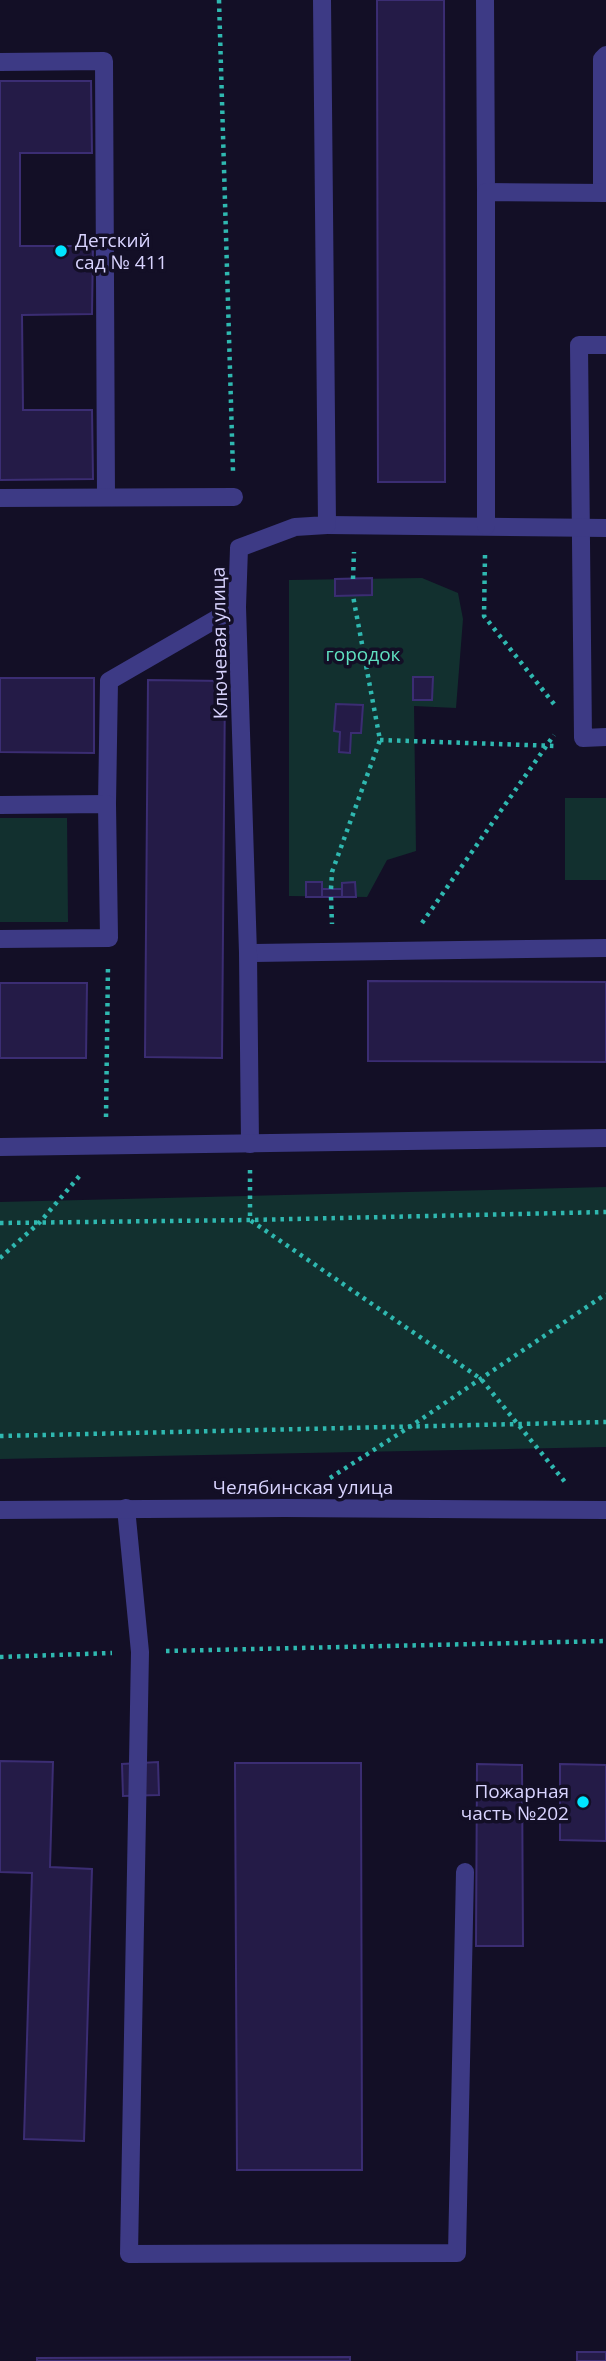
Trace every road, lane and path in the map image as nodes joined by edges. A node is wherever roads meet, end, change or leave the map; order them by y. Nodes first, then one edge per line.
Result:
1 (219, 0) edge
2 (322, 0) edge
3 (485, 0) edge
4 (606, 55) edge
5 (0, 62) edge
6 (486, 192) junction
7 (604, 193) edge
8 (606, 345) edge
9 (106, 497) junction
10 (234, 497) joint
11 (0, 498) edge
12 (327, 525) junction
13 (486, 526) junction
14 (581, 527) junction
15 (606, 527) edge
16 (354, 596) dead end
17 (237, 607) junction
18 (582, 695) junction
19 (566, 718) junction
20 (606, 737) edge
21 (380, 740) junction
22 (546, 746) junction
23 (558, 747) dead end
24 (107, 804) junction
25 (0, 805) edge
26 (331, 889) dead end
27 (109, 938) junction
28 (0, 939) edge
29 (606, 948) edge
30 (402, 951) junction
31 (248, 953) junction
32 (606, 1138) edge
33 (250, 1144) junction
34 (106, 1145) junction
35 (0, 1147) edge
36 (606, 1212) edge
37 (250, 1220) junction
38 (40, 1222) junction
39 (0, 1223) edge
40 (0, 1258) edge
41 (606, 1293) edge
42 (481, 1379) junction
43 (606, 1422) edge
44 (518, 1424) junction
45 (411, 1426) junction
46 (0, 1436) edge
47 (126, 1508) junction
48 (284, 1508) junction
49 (0, 1510) edge
50 (597, 1511) edge
51 (606, 1641) edge
52 (140, 1652) junction
53 (0, 1657) edge
54 (465, 1872) dead end

1 - 10 path
2 - 12 street
3 - 6 street
4 - 7 street
5 - 9 street
6 - 7 street
6 - 13 street
8 - 14 street
9 - 10 street
9 - 11 street
12 - 13 street
12 - 17 street, Ключевая улица
13 - 14 street
13 - 19 path
14 - 15 street
14 - 18 street
16 - 21 path
17 - 24 street
17 - 31 street, Ключевая улица
18 - 19 path
18 - 20 street
19 - 22 path
21 - 22 path
21 - 26 path
22 - 23 path
22 - 30 path
24 - 25 street
24 - 27 street
27 - 28 street
27 - 34 path
29 - 30 street
30 - 31 street
31 - 33 street, Ключевая улица
32 - 33 street
33 - 34 street
33 - 37 path
34 - 35 street
34 - 38 path
36 - 37 path
37 - 38 path
37 - 42 path
38 - 39 path
38 - 40 path
41 - 42 path
42 - 44 path
42 - 45 path
43 - 44 path
44 - 45 path
44 - 50 path
45 - 46 path
45 - 48 path
47 - 48 street, Челябинская улица
47 - 49 street, Челябинская улица
47 - 52 street
48 - 50 street, Челябинская улица
51 - 52 path
52 - 53 path
52 - 54 street

